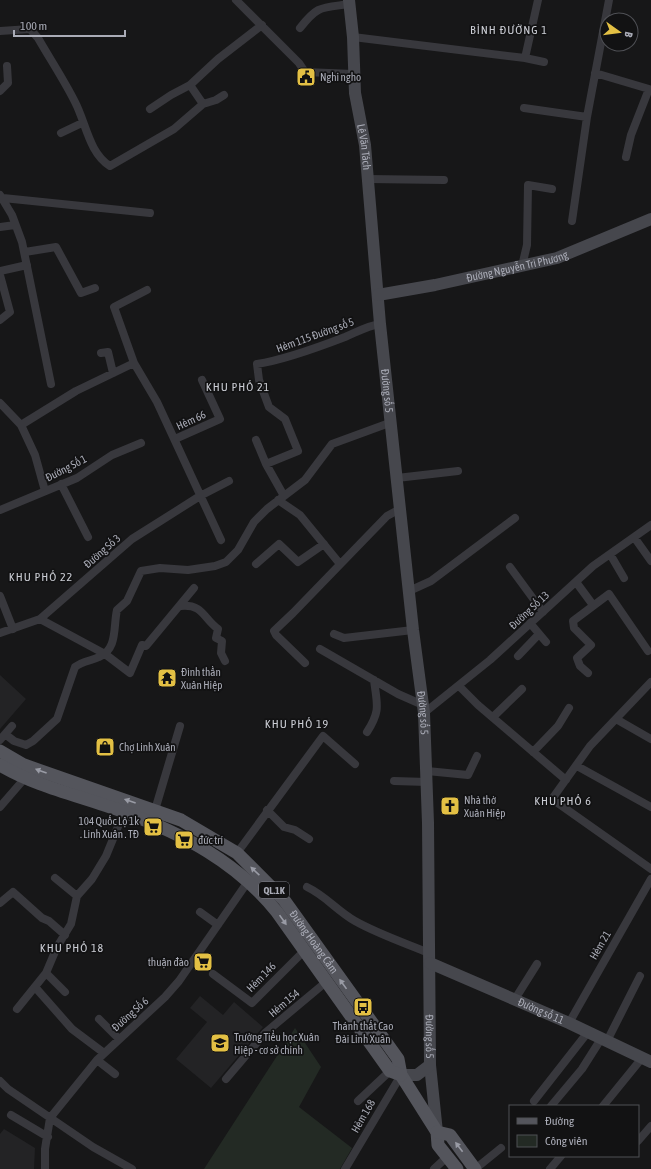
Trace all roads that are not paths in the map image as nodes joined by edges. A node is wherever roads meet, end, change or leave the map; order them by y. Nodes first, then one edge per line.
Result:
1 (236, 0) edge
2 (538, 0) edge
3 (609, 0) edge
4 (349, 2) edge
5 (262, 25) junction
6 (300, 28) dead end
7 (0, 31) edge
8 (353, 37) junction
9 (525, 58) junction
10 (544, 62) dead end
11 (7, 66) dead end
12 (595, 73) junction
13 (354, 74) junction
14 (190, 85) junction
15 (0, 91) edge
16 (224, 95) dead end
17 (203, 104) junction
18 (524, 108) dead end
19 (150, 109) dead end
20 (587, 117) junction
21 (82, 123) junction
22 (61, 133) dead end
23 (626, 156) dead end
24 (368, 179) junction
25 (444, 180) dead end
26 (552, 189) dead end
27 (1, 196) edge
28 (150, 213) dead end
29 (651, 220) edge
30 (572, 221) dead end
31 (16, 225) junction
32 (0, 227) edge
33 (25, 252) junction
34 (27, 265) junction
35 (522, 266) junction
36 (0, 271) edge
37 (0, 275) edge
38 (95, 288) dead end
39 (147, 290) dead end
40 (378, 295) junction
41 (0, 320) edge
42 (380, 324) junction
43 (101, 353) dead end
44 (134, 362) junction
45 (113, 373) junction
46 (202, 380) dead end
47 (51, 384) dead end
48 (0, 403) edge
49 (392, 422) junction
50 (21, 425) junction
51 (175, 439) junction
52 (256, 440) dead end
53 (140, 443) dead end
54 (266, 464) junction
55 (458, 472) dead end
56 (397, 478) junction
57 (229, 481) dead end
58 (61, 484) junction
59 (45, 491) junction
60 (200, 496) junction
61 (281, 498) junction
62 (400, 509) junction
63 (0, 510) edge
64 (515, 518) dead end
65 (651, 525) edge
66 (88, 537) dead end
67 (634, 537) junction
68 (221, 540) dead end
69 (324, 544) junction
70 (610, 554) junction
71 (651, 561) edge
72 (256, 564) dead end
73 (340, 564) junction
74 (510, 567) dead end
75 (624, 578) dead end
76 (576, 582) junction
77 (194, 588) dead end
78 (409, 591) junction
79 (0, 596) edge
80 (593, 605) junction
81 (181, 606) junction
82 (543, 612) junction
83 (40, 619) junction
84 (530, 623) junction
85 (13, 629) junction
86 (413, 630) junction
87 (0, 634) edge
88 (334, 634) dead end
89 (539, 634) junction
90 (546, 642) dead end
91 (320, 649) dead end
92 (648, 651) dead end
93 (105, 654) junction
94 (518, 656) dead end
95 (225, 661) dead end
96 (305, 663) dead end
97 (588, 673) dead end
98 (374, 680) junction
99 (651, 682) edge
100 (459, 686) junction
101 (522, 689) dead end
102 (569, 708) dead end
103 (424, 709) junction
104 (493, 717) junction
105 (616, 719) junction
106 (12, 726) dead end
107 (180, 726) dead end
108 (367, 732) dead end
109 (3, 737) edge
110 (651, 739) edge
111 (0, 751) edge
112 (533, 752) junction
113 (477, 756) dead end
114 (355, 764) dead end
115 (0, 765) edge
116 (577, 766) junction
117 (427, 776) junction
118 (25, 778) junction
119 (566, 780) junction
120 (394, 781) dead end
121 (0, 807) edge
122 (651, 807) edge
123 (155, 810) junction
124 (267, 810) junction
125 (124, 812) junction
126 (309, 839) dead end
127 (237, 853) junction
128 (651, 869) edge
129 (55, 878) dead end
130 (651, 879) edge
131 (248, 880) junction
132 (307, 887) dead end
133 (77, 896) junction
134 (0, 903) edge
135 (200, 912) dead end
136 (218, 925) junction
137 (65, 935) junction
138 (305, 950) junction
139 (430, 958) junction
140 (536, 964) dead end
141 (46, 973) junction
142 (213, 974) dead end
143 (640, 976) dead end
144 (326, 982) junction
145 (34, 987) junction
146 (65, 992) dead end
147 (515, 999) junction
148 (17, 1009) dead end
149 (99, 1020) dead end
150 (569, 1023) junction
151 (588, 1032) junction
152 (119, 1039) junction
153 (604, 1040) junction
154 (104, 1053) junction
155 (97, 1060) junction
156 (647, 1060) edge
157 (430, 1065) junction
158 (395, 1073) junction
159 (115, 1074) dead end
160 (226, 1079) dead end
161 (0, 1081) edge
162 (358, 1101) dead end
163 (534, 1101) dead end
164 (552, 1105) edge
165 (604, 1105) edge
166 (11, 1115) dead end
167 (50, 1118) junction
168 (651, 1126) edge
169 (438, 1132) junction
170 (48, 1137) junction
171 (639, 1140) edge
172 (501, 1148) dead end
173 (447, 1157) junction
174 (560, 1157) edge
175 (45, 1169) edge
176 (132, 1169) edge
177 (345, 1169) edge
178 (434, 1169) edge
179 (457, 1169) edge
180 (475, 1169) edge
181 (550, 1169) edge

1 - 5 street
2 - 9 street
3 - 12 street
4 - 6 street
4 - 8 main road, Lê Văn Tách
5 - 13 street
5 - 14 street
7 - 21 street
8 - 9 street
8 - 13 main road, Lê Văn Tách
9 - 10 street
11 - 15 street
12 - 20 street
12 - 23 street
13 - 24 main road, Lê Văn Tách
14 - 17 street
14 - 19 street
16 - 17 street
17 - 21 street
18 - 20 street
20 - 30 street
21 - 22 street
24 - 25 street
24 - 40 main road, Lê Văn Tách
26 - 35 street
27 - 28 street
27 - 31 street
29 - 35 main road, Đường Nguyễn Tri Phương
31 - 32 street
31 - 33 street
33 - 34 street
33 - 38 street
34 - 36 street
34 - 47 street
35 - 40 main road, Đường Nguyễn Tri Phương
37 - 41 street
39 - 44 street
40 - 42 main road, Đường số 5
42 - 49 main road, Đường số 5
42 - 54 street, Hẻm 115 Đường số 5
43 - 45 street
44 - 45 street
44 - 51 street
45 - 50 street
46 - 51 street, Hẻm 66
48 - 50 street
49 - 56 main road, Đường số 5
49 - 61 street
50 - 59 street
51 - 60 street
52 - 54 street
53 - 58 street, Đường Số 1
54 - 61 street
55 - 56 street
56 - 62 main road, Đường số 5
57 - 60 street, Đường Số 3
58 - 59 street, Đường Số 1
58 - 66 street
59 - 63 street, Đường Số 1
60 - 68 street
60 - 83 street, Đường Số 3
61 - 69 street
61 - 93 street
62 - 73 street
62 - 78 main road, Đường số 5
64 - 78 street
65 - 67 street, Đường Số 13
67 - 70 street, Đường Số 13
67 - 71 street
69 - 72 street
69 - 73 street
70 - 75 street
70 - 76 street, Đường Số 13
73 - 96 street
74 - 82 street
76 - 80 street
76 - 82 street, Đường Số 13
77 - 81 street
78 - 86 main road, Đường số 5
79 - 85 street
80 - 92 street
80 - 97 street
81 - 93 street
81 - 95 street
82 - 84 street, Đường Số 13
83 - 85 street, Đường Số 3
83 - 93 street
84 - 89 street
84 - 100 street, Đường Số 13
85 - 87 street, Đường Số 3
86 - 88 street
86 - 103 main road, Đường số 5
89 - 90 street
89 - 94 street
91 - 98 street
93 - 109 street
98 - 103 street
98 - 108 street
99 - 105 street
100 - 103 street, Đường Số 13
100 - 104 street
101 - 104 street
102 - 112 street
103 - 117 main road, Đường số 5
104 - 112 street
105 - 110 street
105 - 116 street
106 - 109 street
107 - 123 street
123 -> 111 main road, Đường Hoàng Cầm / QL.1K
112 - 119 street
113 - 117 street
114 - 124 street
115 - 118 main road, Đường Hoàng Cầm / QL.1K
116 - 119 street
116 - 122 street
117 - 120 street
117 - 139 main road, Đường số 5
118 - 121 street
118 - 125 main road, Đường Hoàng Cầm / QL.1K
119 - 128 street
123 - 127 main road, Đường Hoàng Cầm / QL.1K
124 - 126 street
124 - 127 street
125 - 131 main road, Đường Hoàng Cầm / QL.1K
125 - 133 street
158 -> 127 main road, Đường Hoàng Cầm / QL.1K
129 - 133 street
130 - 150 street, Hẻm 21
131 - 136 street, Đường Số 6
131 -> 138 main road, Đường Hoàng Cầm / QL.1K
132 - 139 street
133 - 137 street
134 - 137 street
135 - 136 street
136 - 152 street, Đường Số 6
137 - 141 street
138 - 142 street, Hẻm 146
138 - 144 main road, Đường Hoàng Cầm / QL.1K
139 - 147 main road, Đường số 11
139 - 157 main road, Đường số 5
140 - 147 street
141 - 145 street
141 - 146 street
143 - 153 street
144 - 158 main road, Đường Hoàng Cầm / QL.1K
144 - 160 street, Hẻm 154
145 - 148 street
145 - 154 street
147 - 150 main road, Đường số 11
149 - 152 street
150 - 151 main road, Đường số 11
151 - 153 main road, Đường số 11
151 - 163 street
152 - 154 street, Đường Số 6
153 - 156 main road, Đường số 11
153 - 164 street
154 - 155 street, Đường Số 6
155 - 159 street
155 - 167 street, Đường Số 6
156 - 165 street
157 - 158 main road
157 - 169 main road, Đường số 5
158 - 162 street
158 - 169 main road, Đường Hoàng Cầm / QL.1K
158 - 177 street, Hẻm 168
161 - 167 street
166 - 170 street
167 - 170 street
167 - 176 street
168 - 171 street
169 - 173 main road, Đường Hoàng Cầm / QL.1K
180 -> 169 main road, Đường Hoàng Cầm / QL.1K
170 - 175 street
172 - 180 street
173 - 178 street
173 - 179 main road, Đường Hoàng Cầm / QL.1K
174 - 181 street

